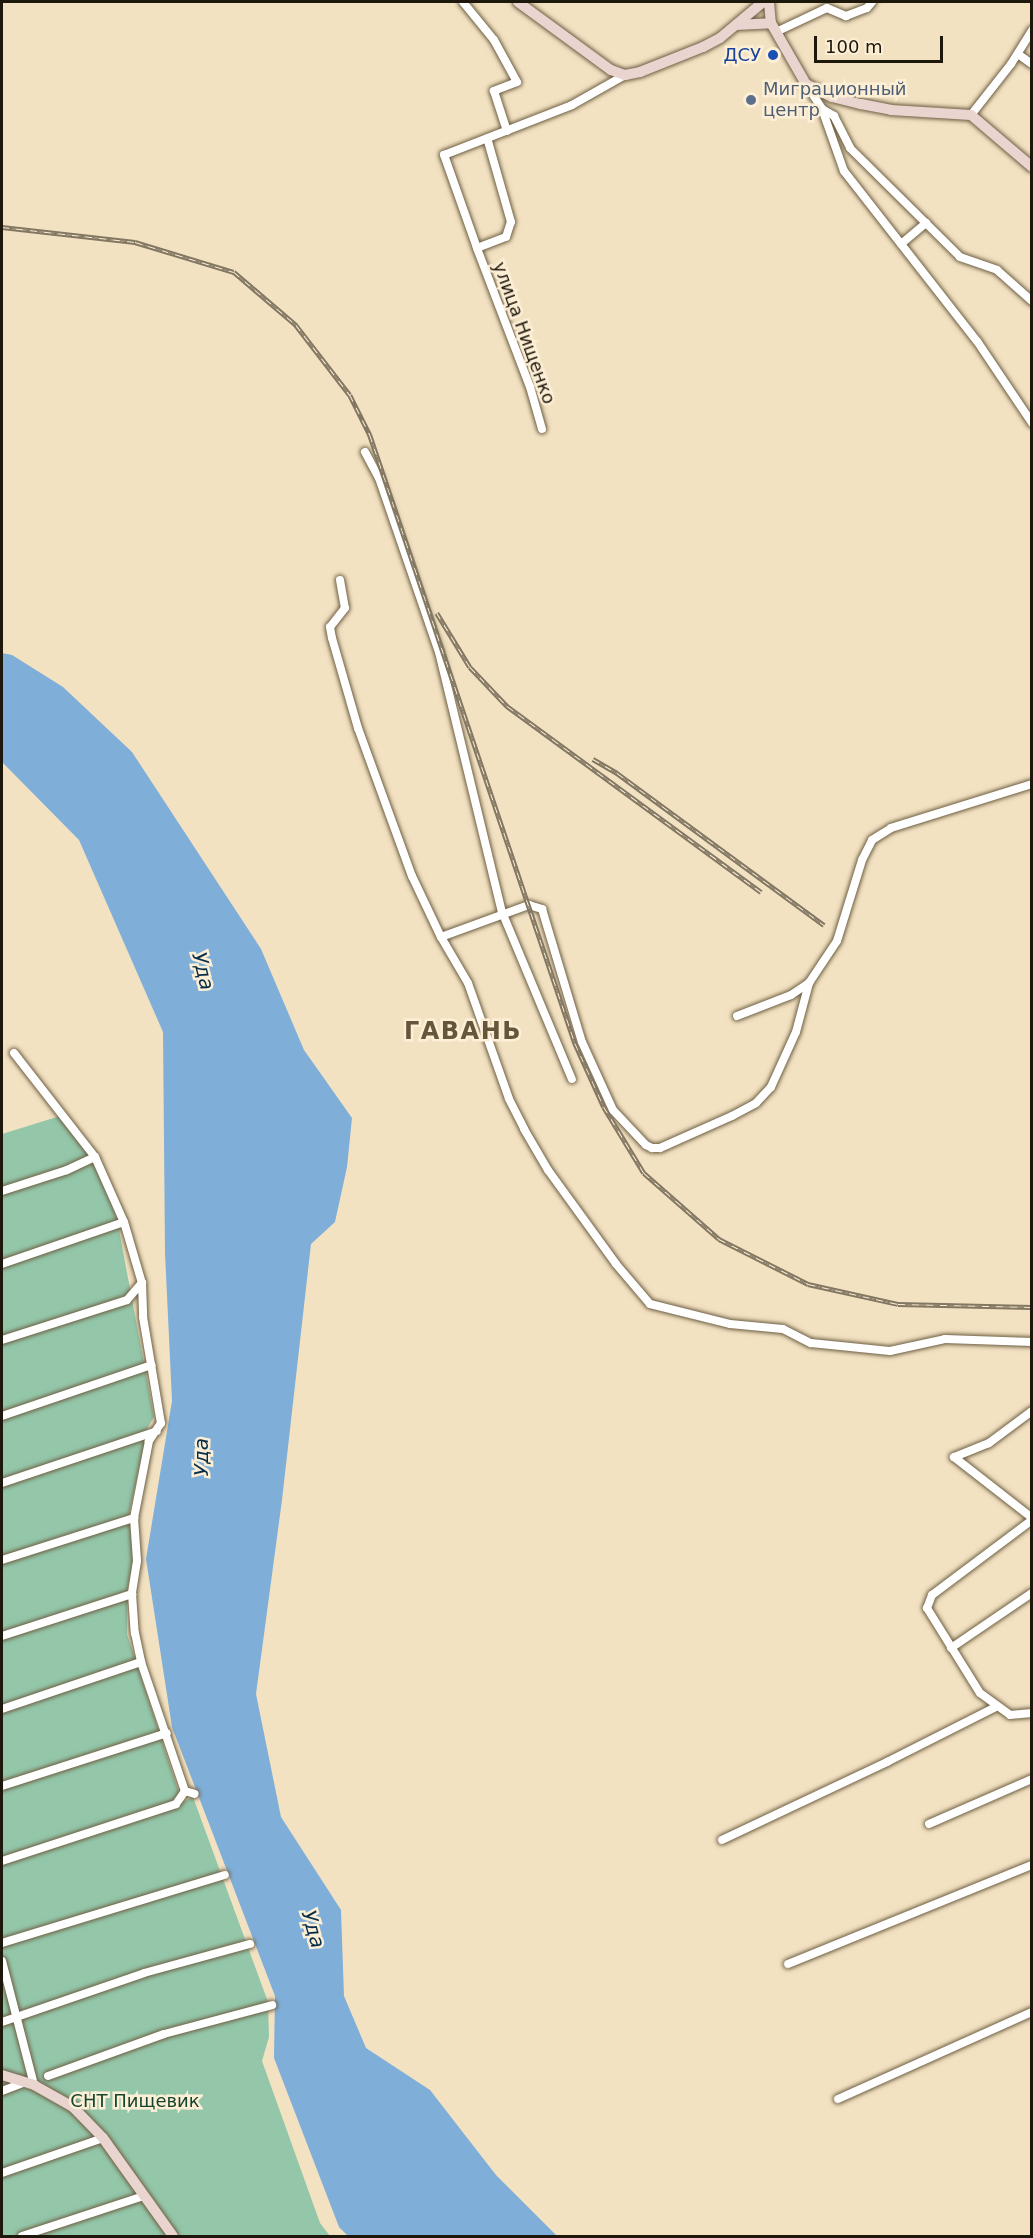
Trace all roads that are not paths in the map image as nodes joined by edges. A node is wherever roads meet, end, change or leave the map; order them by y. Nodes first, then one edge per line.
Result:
1 (463, 2) edge
2 (518, 2) edge
3 (763, 2) edge
4 (770, 2) edge
5 (872, 2) edge
6 (735, 26) junction
7 (774, 28) junction
8 (1032, 30) edge
9 (1018, 54) junction
10 (1032, 64) edge
11 (625, 75) junction
12 (806, 84) junction
13 (822, 109) junction
14 (971, 115) junction
15 (507, 131) junction
16 (487, 138) junction
17 (1032, 167) edge
18 (926, 223) junction
19 (901, 243) junction
20 (477, 248) junction
21 (1032, 301) edge
22 (1032, 423) edge
23 (542, 429) dead end
24 (364, 452) dead end
25 (340, 580) dead end
26 (1032, 784) edge
27 (502, 912) junction
28 (441, 937) junction
29 (808, 984) junction
30 (736, 1016) dead end
31 (14, 1053) dead end
32 (572, 1079) dead end
33 (95, 1157) junction
34 (2, 1191) edge
35 (124, 1222) junction
36 (2, 1264) edge
37 (142, 1283) junction
38 (2, 1340) edge
39 (1032, 1342) edge
40 (152, 1365) junction
41 (1032, 1411) edge
42 (2, 1416) edge
43 (158, 1430) junction
44 (2, 1483) edge
45 (134, 1518) junction
46 (1032, 1519) edge
47 (2, 1560) edge
48 (1032, 1593) edge
49 (132, 1594) junction
50 (2, 1636) edge
51 (951, 1648) junction
52 (141, 1662) junction
53 (996, 1707) junction
54 (2, 1709) edge
55 (1032, 1713) edge
56 (167, 1733) junction
57 (1032, 1779) edge
58 (2, 1786) edge
59 (185, 1791) junction
60 (195, 1794) dead end
61 (929, 1824) dead end
62 (722, 1839) dead end
63 (2, 1861) edge
64 (1032, 1865) edge
65 (225, 1875) dead end
66 (2, 1943) edge
67 (250, 1944) dead end
68 (2, 1961) edge
69 (788, 1964) dead end
70 (272, 2005) dead end
71 (1032, 2012) edge
72 (18, 2016) junction
73 (2, 2022) edge
74 (2, 2075) edge
75 (48, 2076) dead end
76 (29, 2084) junction
77 (2, 2091) edge
78 (838, 2098) dead end
79 (103, 2138) junction
80 (2, 2173) edge
81 (144, 2196) junction
82 (22, 2236) edge
83 (172, 2236) edge

1 - 15 street
2 - 11 street
3 - 6 street
4 - 7 street
5 - 7 street
6 - 7 street
6 - 11 street
7 - 12 street
8 - 9 street
9 - 10 street
9 - 14 street
11 - 15 street, улица Нищенко
12 - 13 street
12 - 14 street
13 - 18 street
13 - 19 street
14 - 17 street
15 - 16 street, улица Нищенко
16 - 20 street, улица Нищенко
16 - 20 street, улица Нищенко
18 - 19 street
18 - 21 street
19 - 22 street
20 - 23 street, улица Нищенко
24 - 27 street
25 - 28 street
26 - 29 street
27 - 28 street
27 - 29 street
27 - 32 street
28 - 39 street
29 - 30 street
31 - 33 street
33 - 34 street
33 - 35 street
35 - 36 street
35 - 37 street
37 - 38 street
37 - 40 street
40 - 42 street
40 - 43 street
41 - 46 street
43 - 44 street
43 - 45 street
45 - 47 street
45 - 49 street
46 - 51 street
48 - 51 street
49 - 50 street
49 - 52 street
51 - 53 street
52 - 54 street
52 - 56 street
53 - 55 street
53 - 62 street
56 - 58 street
56 - 59 street
57 - 61 street
59 - 60 street
59 - 63 street
64 - 69 street
65 - 66 street
67 - 72 street
68 - 72 street
70 - 75 street
71 - 78 street
72 - 73 street
72 - 76 street
74 - 76 street
76 - 77 street
76 - 79 street
79 - 80 street
79 - 81 street
81 - 82 street
81 - 83 street

